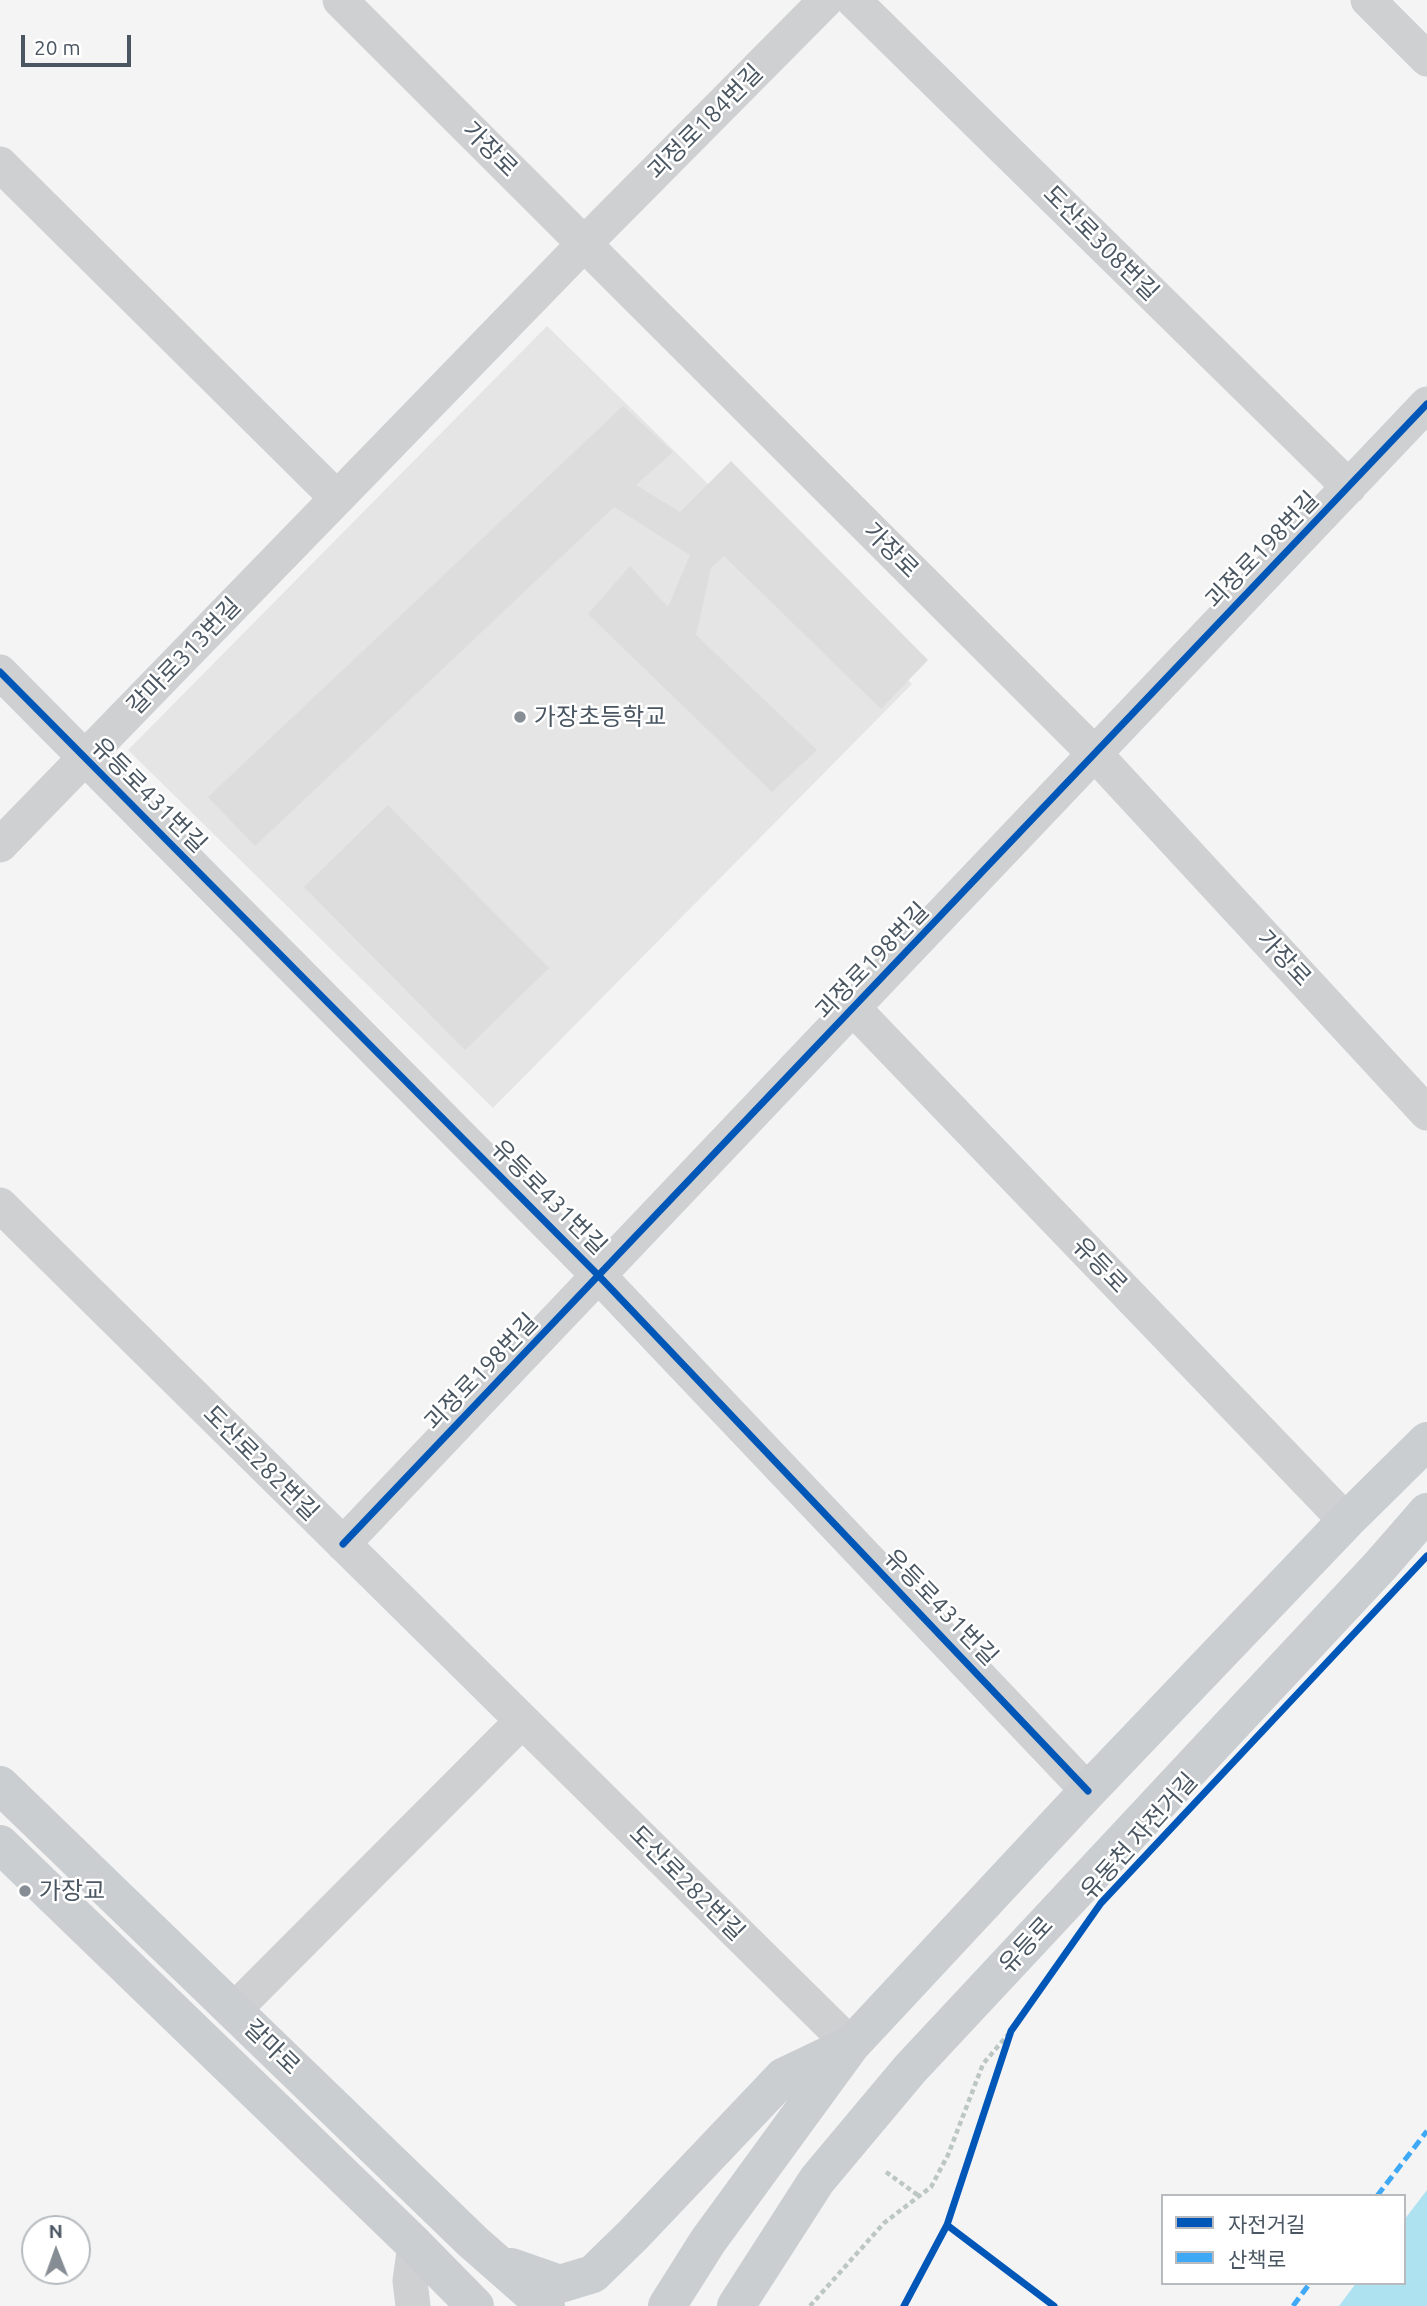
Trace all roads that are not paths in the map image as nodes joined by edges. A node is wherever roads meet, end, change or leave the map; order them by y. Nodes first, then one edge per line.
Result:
1 (340, 0) edge
2 (825, 0) edge
3 (853, 0) edge
4 (1368, 0) edge
5 (1427, 59) edge
6 (0, 164) edge
7 (584, 244) junction
8 (1427, 404) edge
9 (1349, 487) junction
10 (337, 498) junction
11 (0, 672) edge
12 (1095, 754) junction
13 (85, 758) junction
14 (0, 845) edge
15 (853, 1009) junction
16 (1427, 1114) edge
17 (0, 1205) edge
18 (599, 1276) junction
19 (1427, 1441) edge
20 (1427, 1512) edge
21 (1346, 1521) junction
22 (343, 1544) junction
23 (522, 1721) junction
24 (0, 1785) edge
25 (1088, 1791) junction
26 (0, 1844) edge
27 (234, 2010) junction
28 (851, 2045) junction
29 (473, 2242) junction
30 (415, 2245) junction
31 (413, 2306) edge
32 (475, 2306) edge
33 (546, 2306) edge
34 (667, 2306) edge
35 (736, 2306) edge

1 - 7 street, 가장로
2 - 7 street, 괴정로184번길
3 - 9 street, 도산로308번길
4 - 5 street
6 - 10 street
7 - 10 street, 갈마로313번길
7 - 12 street, 가장로
8 - 9 street, 괴정로198번길
9 - 12 street, 괴정로198번길
10 - 13 street, 갈마로313번길
11 - 13 street, 유등로431번길
12 - 15 street, 괴정로198번길
12 - 16 street, 가장로
13 - 14 street, 갈마로313번길
13 - 18 street, 유등로431번길
15 - 18 street, 괴정로198번길
15 - 21 street, 유등로
17 - 22 street, 도산로282번길
18 - 22 street, 괴정로198번길
18 - 25 street, 유등로431번길
19 - 21 main road
20 - 35 main road, 유등로
21 - 25 main road
22 - 23 street, 도산로282번길
23 - 27 street
23 - 28 street, 도산로282번길
24 - 27 main road, 갈마로
25 - 28 main road
26 - 30 main road, 갈마로
27 - 29 main road, 갈마로
28 - 29 main road
28 - 34 main road
29 - 33 main road, 갈마로
30 - 31 street
30 - 32 main road, 갈마로

